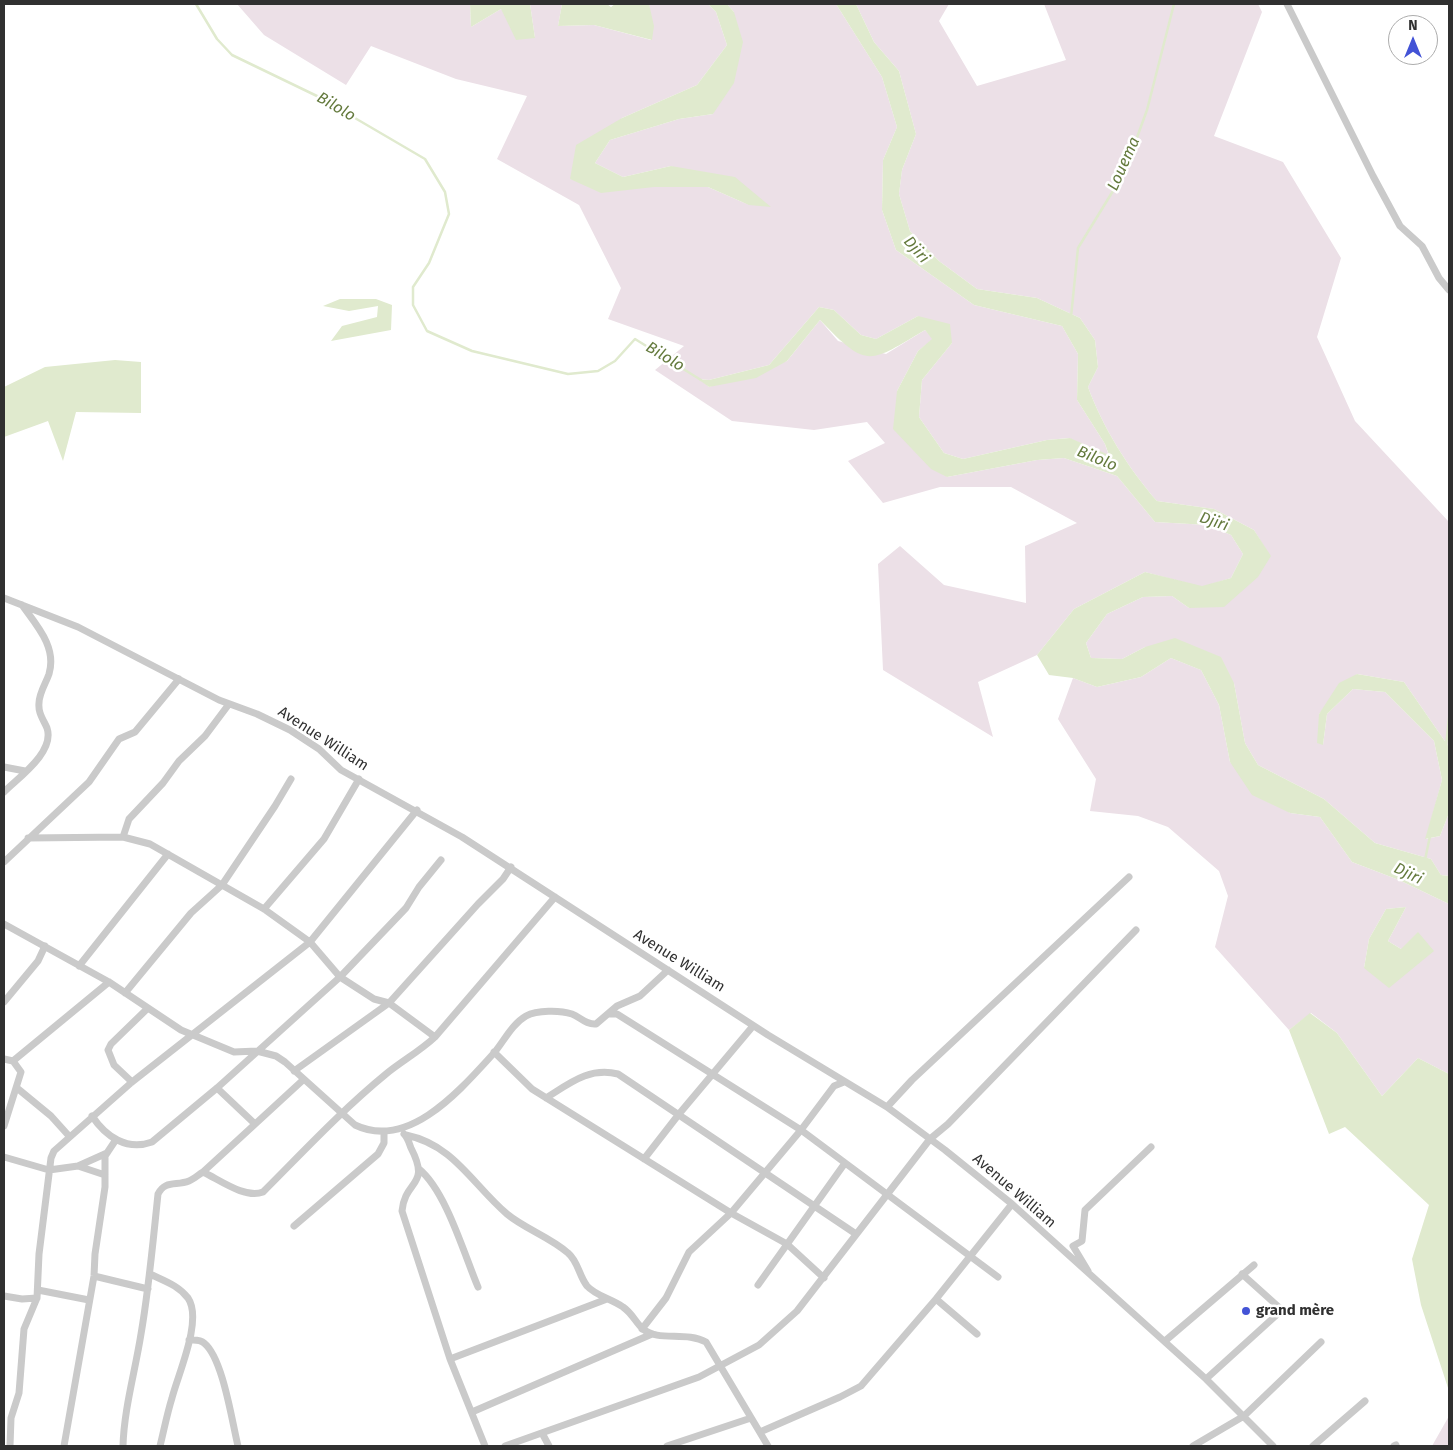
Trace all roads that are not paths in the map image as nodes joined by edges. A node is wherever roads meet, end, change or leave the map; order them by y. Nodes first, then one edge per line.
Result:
1 (1287, 4) edge
2 (1449, 290) edge
3 (4, 598) edge
4 (21, 605) junction
5 (178, 680) junction
6 (229, 704) junction
7 (4, 767) edge
8 (25, 771) junction
9 (290, 779) dead end
10 (359, 779) junction
11 (4, 792) edge
12 (417, 810) junction
13 (124, 837) junction
14 (28, 838) junction
15 (168, 854) junction
16 (442, 860) dead end
17 (4, 862) edge
18 (510, 867) junction
19 (1129, 877) dead end
20 (222, 885) junction
21 (555, 897) junction
22 (264, 909) junction
23 (4, 924) edge
24 (1136, 930) dead end
25 (310, 942) junction
26 (44, 946) junction
27 (79, 966) junction
28 (668, 970) junction
29 (340, 977) junction
30 (109, 982) junction
31 (125, 993) junction
32 (4, 1002) edge
33 (389, 1003) junction
34 (148, 1008) junction
35 (605, 1015) junction
36 (753, 1026) junction
37 (192, 1035) junction
38 (435, 1037) junction
39 (256, 1051) junction
40 (494, 1052) junction
41 (4, 1059) edge
42 (13, 1061) junction
43 (294, 1071) junction
44 (713, 1075) junction
45 (303, 1080) junction
46 (132, 1082) junction
47 (844, 1082) junction
48 (17, 1088) junction
49 (217, 1088) junction
50 (546, 1098) junction
51 (887, 1107) junction
52 (341, 1114) junction
53 (679, 1114) junction
54 (92, 1116) junction
55 (255, 1124) junction
56 (4, 1126) edge
57 (397, 1130) junction
58 (801, 1130) junction
59 (384, 1131) junction
60 (406, 1135) junction
61 (69, 1136) junction
62 (930, 1139) junction
63 (115, 1141) junction
64 (1151, 1147) dead end
65 (107, 1153) junction
66 (4, 1157) edge
67 (644, 1159) junction
68 (845, 1163) junction
69 (78, 1166) junction
70 (419, 1169) junction
71 (49, 1170) junction
72 (203, 1172) junction
73 (764, 1173) junction
74 (105, 1175) junction
75 (888, 1195) junction
76 (1012, 1204) junction
77 (813, 1206) junction
78 (731, 1213) junction
79 (294, 1226) dead end
80 (856, 1234) junction
81 (787, 1244) junction
82 (969, 1254) junction
83 (1254, 1265) dead end
84 (150, 1274) junction
85 (1242, 1274) junction
86 (94, 1276) junction
87 (998, 1277) dead end
88 (1092, 1277) junction
89 (824, 1278) junction
90 (758, 1285) dead end
91 (478, 1286) dead end
92 (148, 1289) junction
93 (38, 1290) junction
94 (4, 1296) edge
95 (37, 1298) junction
96 (607, 1299) junction
97 (936, 1299) junction
98 (89, 1300) junction
99 (642, 1329) junction
100 (652, 1334) junction
101 (977, 1334) dead end
102 (189, 1340) junction
103 (1165, 1342) junction
104 (1321, 1342) dead end
105 (450, 1359) junction
106 (721, 1366) junction
107 (1206, 1379) junction
108 (1365, 1401) dead end
109 (472, 1412) junction
110 (1244, 1416) junction
111 (752, 1418) junction
112 (760, 1432) junction
113 (542, 1433) junction
114 (10, 1446) edge
115 (64, 1446) edge
116 (123, 1446) edge
117 (160, 1446) edge
118 (238, 1446) edge
119 (485, 1446) edge
120 (505, 1446) edge
121 (549, 1446) edge
122 (667, 1446) edge
123 (768, 1446) edge
124 (1193, 1446) edge
125 (1273, 1446) edge
126 (1313, 1446) edge

1 - 2 street
3 - 4 street, Avenue William
4 - 5 street, Avenue William
4 - 8 street
5 - 6 street, Avenue William
5 - 14 street
6 - 10 street, Avenue William
6 - 13 street
7 - 8 street
8 - 11 street
9 - 20 street
10 - 12 street, Avenue William
10 - 22 street
12 - 18 street, Avenue William
12 - 25 street
13 - 14 street
13 - 15 street
14 - 17 street
15 - 20 street
15 - 27 street
16 - 29 street
18 - 21 street, Avenue William
18 - 33 street
19 - 51 street
20 - 22 street
20 - 31 street
21 - 28 street, Avenue William
21 - 38 street
22 - 25 street
23 - 26 street
24 - 62 street
25 - 29 street
25 - 37 street
26 - 27 street
26 - 32 street
27 - 30 street
28 - 35 street
28 - 36 street, Avenue William
29 - 33 street
29 - 39 street
30 - 31 street
30 - 42 street
31 - 34 street
33 - 38 street
33 - 43 street
34 - 37 street
34 - 46 street
35 - 40 street
35 - 44 street
36 - 44 street
36 - 47 street, Avenue William
37 - 39 street
37 - 46 street
38 - 52 street
39 - 43 street
39 - 49 street
40 - 50 street
40 - 57 street
41 - 42 street
42 - 48 street
43 - 45 street
44 - 53 street
44 - 58 street
45 - 52 street
45 - 55 street
46 - 54 street
47 - 51 street, Avenue William
47 - 58 street
48 - 56 street
48 - 61 street
49 - 55 street
49 - 63 street
50 - 53 street
50 - 67 street
51 - 62 street, Avenue William
52 - 59 street
52 - 72 street
53 - 67 street
53 - 73 street
54 - 61 street
54 - 63 street
55 - 72 street
57 - 59 street
57 - 60 street
58 - 68 street
58 - 73 street
59 - 79 street
60 - 70 street
60 - 96 street
61 - 71 street
62 - 75 street
62 - 76 street, Avenue William
63 - 65 street
64 - 88 street
65 - 69 street
65 - 74 street
66 - 71 street
67 - 78 street
68 - 75 street
68 - 77 street
69 - 71 street
69 - 74 street
70 - 91 street
70 - 105 street
71 - 93 street
72 - 84 street
73 - 77 street
73 - 78 street
74 - 86 street
75 - 80 street
75 - 82 street
76 - 82 street
76 - 88 street, Avenue William
77 - 80 street
77 - 81 street
78 - 81 street
78 - 99 street
80 - 89 street
81 - 89 street
81 - 90 street
82 - 87 street
82 - 97 street
83 - 85 street
84 - 92 street
84 - 102 street
85 - 103 street
85 - 107 street
86 - 92 street
86 - 98 street
88 - 103 street, Avenue William
89 - 106 street
92 - 116 street
93 - 95 street
93 - 98 street
94 - 95 street
95 - 114 street
96 - 99 street
96 - 105 street
97 - 101 street
97 - 112 street
98 - 115 street
99 - 100 street
100 - 106 street
100 - 109 street
102 - 117 street
102 - 118 street
103 - 107 street, Avenue William
104 - 110 street
105 - 109 street
106 - 111 street
106 - 113 street
107 - 110 street, Avenue William
108 - 126 street
109 - 119 street
110 - 124 street
110 - 125 street, Avenue William
111 - 112 street
111 - 122 street
112 - 123 street
113 - 120 street
113 - 121 street

